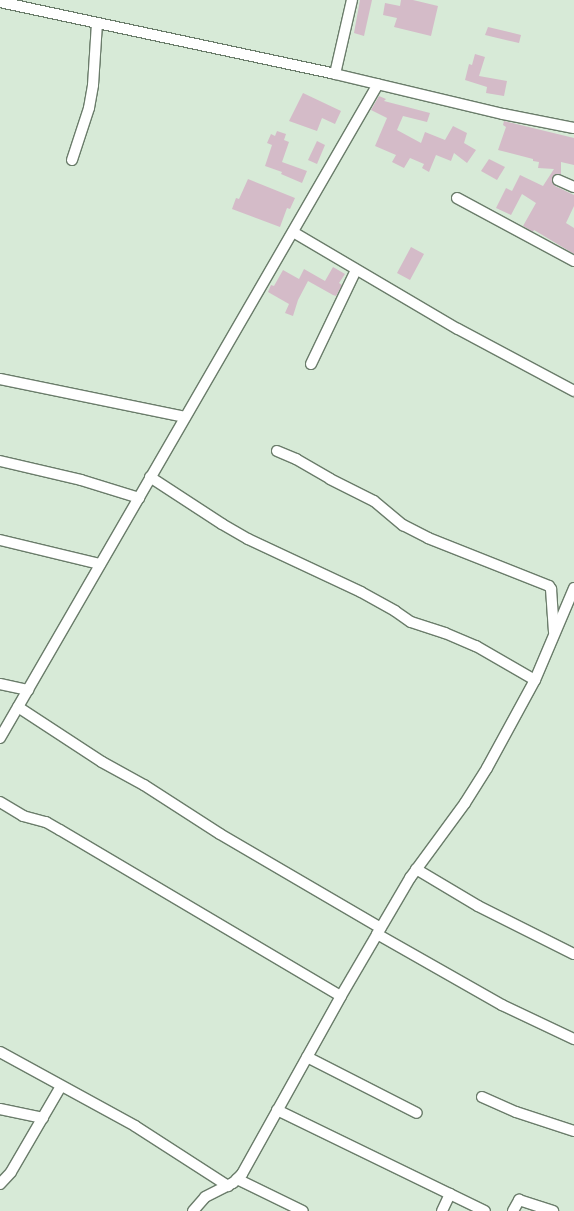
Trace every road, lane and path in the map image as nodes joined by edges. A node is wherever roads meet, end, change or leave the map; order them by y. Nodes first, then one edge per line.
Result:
1 (352, 0) edge
2 (0, 2) edge
3 (97, 23) junction
4 (335, 74) junction
5 (378, 84) junction
6 (574, 128) edge
7 (72, 160) dead end
8 (558, 180) dead end
9 (574, 187) edge
10 (457, 198) dead end
11 (293, 232) junction
12 (574, 261) edge
13 (356, 270) junction
14 (311, 364) dead end
15 (0, 379) edge
16 (574, 391) edge
17 (185, 417) junction
18 (277, 451) dead end
19 (0, 461) edge
20 (150, 477) junction
21 (138, 498) junction
22 (0, 540) edge
23 (100, 564) junction
24 (574, 588) edge
25 (555, 634) junction
26 (535, 680) junction
27 (0, 684) edge
28 (28, 690) junction
29 (18, 707) junction
30 (0, 738) edge
31 (0, 802) edge
32 (416, 869) junction
33 (379, 931) junction
34 (574, 954) edge
35 (341, 996) junction
36 (574, 1039) edge
37 (0, 1052) edge
38 (307, 1056) junction
39 (61, 1086) junction
40 (482, 1097) dead end
41 (0, 1109) edge
42 (277, 1110) junction
43 (417, 1113) dead end
44 (43, 1118) junction
45 (574, 1132) edge
46 (238, 1179) junction
47 (0, 1184) edge
48 (228, 1186) junction
49 (450, 1194) junction
50 (193, 1211) edge
51 (303, 1211) edge
52 (442, 1211) edge
53 (486, 1211) edge
54 (513, 1211) edge
55 (553, 1211) edge

1 - 4 street
2 - 3 street
3 - 4 street
3 - 7 street
4 - 5 street
5 - 6 street
5 - 11 street
8 - 9 street
10 - 12 street
11 - 13 street
11 - 17 street
13 - 14 street
13 - 16 street
15 - 17 street
17 - 20 street
18 - 25 street
19 - 21 street
20 - 21 street
20 - 26 street
21 - 23 street
22 - 23 street
23 - 28 street
24 - 25 street
25 - 26 street
26 - 32 street
27 - 28 street
28 - 29 street
29 - 30 street
29 - 33 street
31 - 35 street
32 - 33 street
32 - 34 street
33 - 35 street
33 - 36 street
35 - 38 street
37 - 39 street
38 - 42 street
38 - 43 street
39 - 44 street
39 - 48 street
40 - 45 street
41 - 44 street
42 - 46 street
42 - 49 street
44 - 47 street
46 - 48 street
46 - 51 street
48 - 50 street
49 - 52 street
49 - 53 street
54 - 55 street

